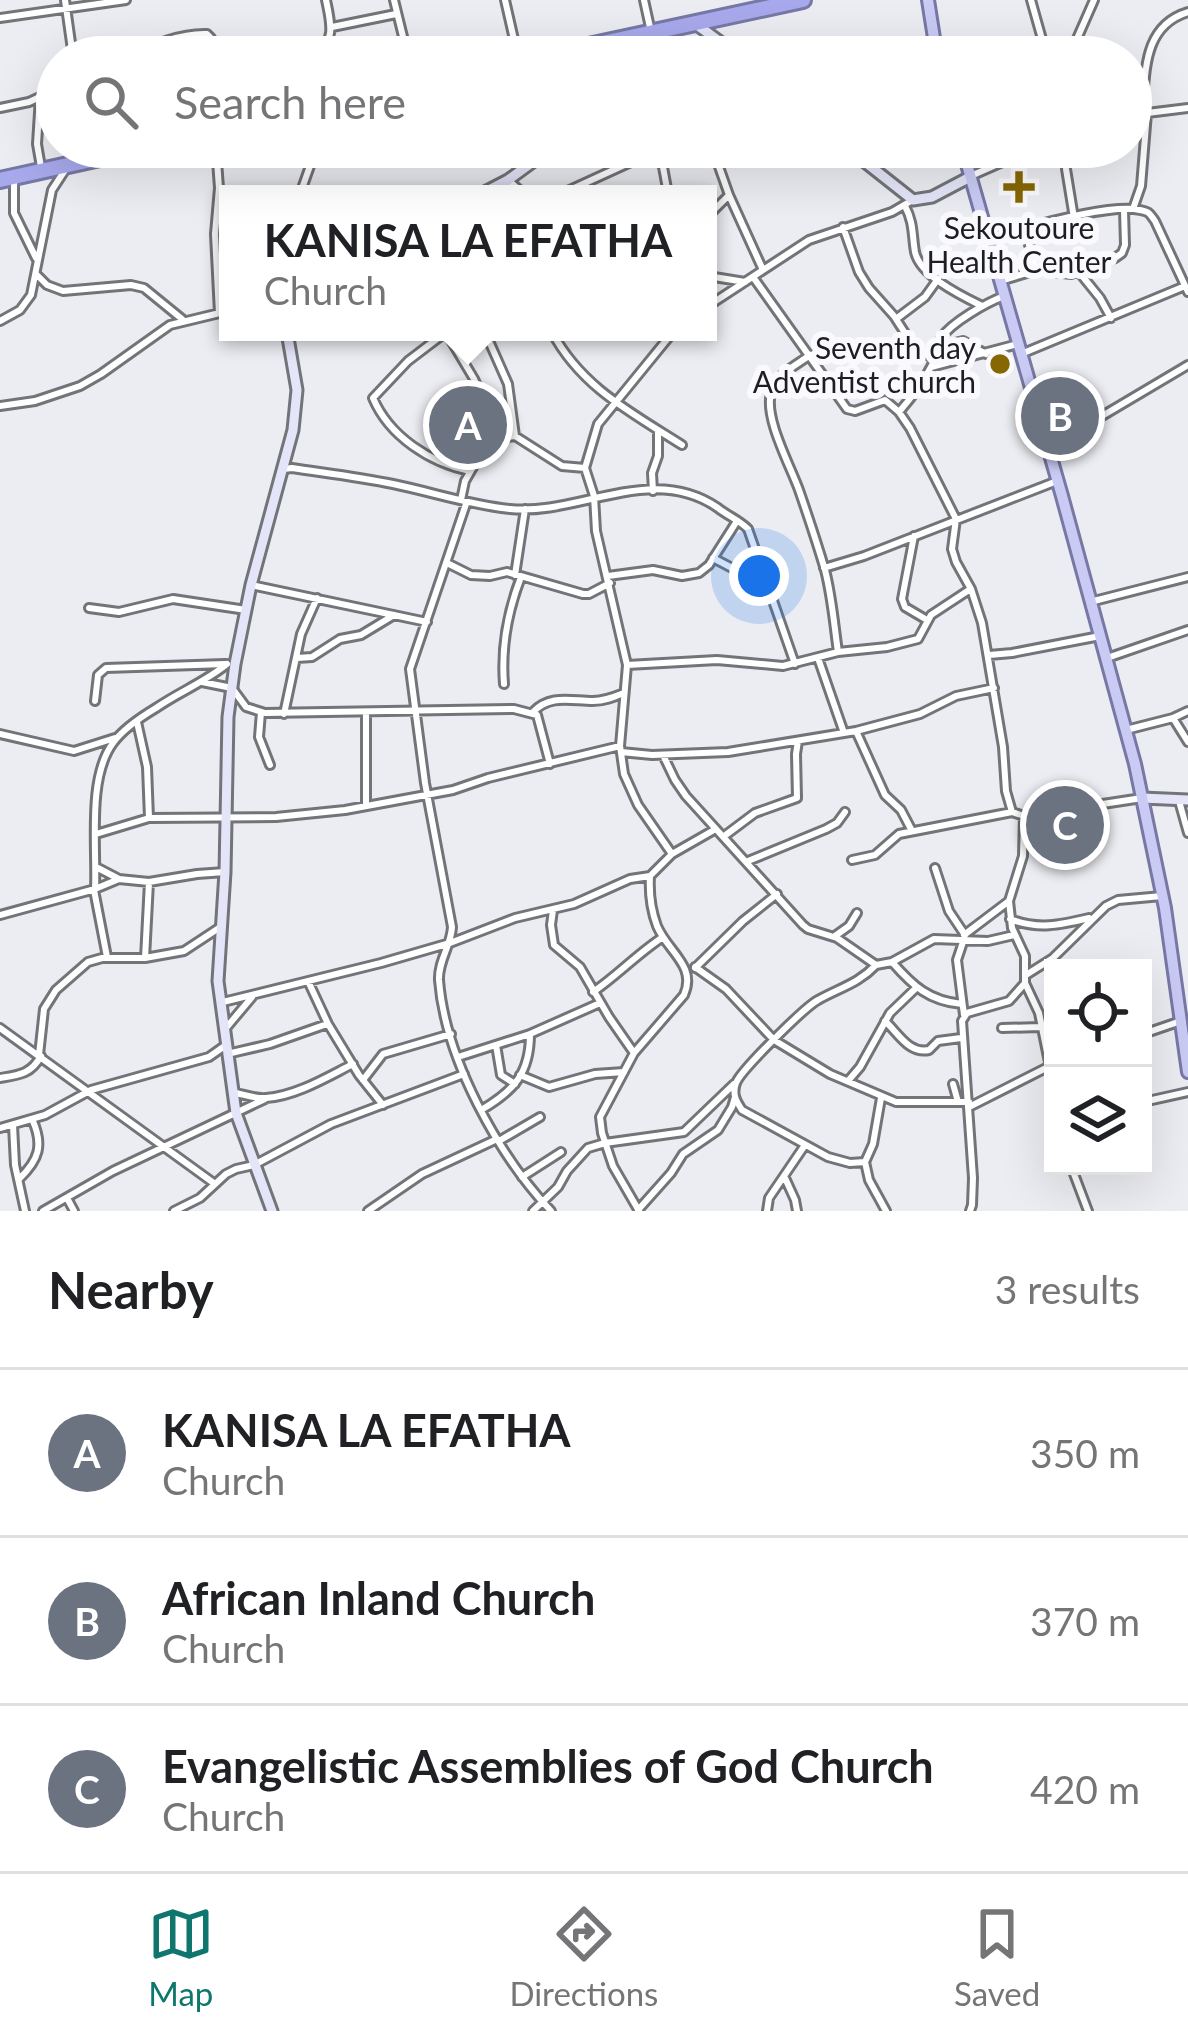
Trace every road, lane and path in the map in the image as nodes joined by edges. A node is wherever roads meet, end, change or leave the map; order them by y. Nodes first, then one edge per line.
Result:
1 (126, 0) edge
2 (326, 0) edge
3 (394, 0) edge
4 (505, 0) edge
5 (644, 0) edge
6 (803, 0) edge
7 (917, 0) edge
8 (928, 0) edge
9 (1031, 0) edge
10 (1094, 0) edge
11 (66, 4) edge
12 (757, 5) edge
13 (1188, 12) edge
14 (396, 14) junction
15 (0, 18) edge
16 (929, 20) junction
17 (695, 23) junction
18 (332, 27) junction
19 (651, 32) junction
20 (71, 36) edge
21 (330, 36) edge
22 (402, 36) edge
23 (513, 36) edge
24 (633, 36) edge
25 (713, 36) edge
26 (932, 36) edge
27 (1041, 36) edge
28 (1078, 36) edge
29 (1152, 45) edge
30 (36, 99) edge
31 (0, 108) edge
32 (1188, 108) edge
33 (1152, 112) edge
34 (51, 168) edge
35 (67, 168) edge
36 (219, 168) edge
37 (524, 168) edge
38 (618, 168) edge
39 (719, 168) edge
40 (870, 168) edge
41 (968, 168) edge
42 (990, 168) edge
43 (1142, 168) edge
44 (1066, 169) dead end
45 (42, 170) joint
46 (970, 177) junction
47 (508, 180) junction
48 (9, 183) edge
49 (498, 185) edge
50 (514, 185) edge
51 (581, 185) edge
52 (729, 195) junction
53 (909, 203) junction
54 (717, 207) edge
55 (1128, 209) junction
56 (218, 211) joint
57 (1074, 218) junction
58 (843, 227) junction
59 (1024, 229) junction
60 (988, 239) junction
61 (38, 261) junction
62 (219, 269) edge
63 (763, 270) junction
64 (1036, 270) junction
65 (1079, 272) junction
66 (36, 274) junction
67 (717, 275) edge
68 (938, 279) junction
69 (749, 280) junction
70 (1000, 281) junction
71 (1187, 288) edge
72 (1004, 296) junction
73 (717, 300) edge
74 (982, 306) junction
75 (219, 313) edge
76 (1111, 318) junction
77 (896, 319) junction
78 (188, 320) junction
79 (0, 321) edge
80 (288, 341) edge
81 (434, 341) edge
82 (452, 341) edge
83 (488, 341) edge
84 (558, 341) edge
85 (666, 341) edge
86 (937, 347) junction
87 (1020, 349) junction
88 (986, 354) junction
89 (810, 356) junction
90 (933, 363) junction
91 (1188, 364) edge
92 (615, 403) junction
93 (0, 406) edge
94 (899, 412) junction
95 (658, 430) junction
96 (492, 434) junction
97 (515, 436) junction
98 (1046, 441) junction
99 (682, 445) dead end
100 (585, 468) junction
101 (283, 469) junction
102 (470, 471) junction
103 (1057, 481) junction
104 (653, 491) junction
105 (594, 496) junction
106 (463, 503) junction
107 (524, 509) junction
108 (956, 519) junction
109 (738, 520) junction
110 (914, 536) junction
111 (713, 558) junction
112 (447, 563) junction
113 (824, 568) junction
114 (762, 569) junction
115 (518, 576) junction
116 (1188, 577) edge
117 (609, 579) junction
118 (251, 585) junction
119 (971, 589) junction
120 (316, 598) junction
121 (1090, 602) junction
122 (89, 608) dead end
123 (246, 610) junction
124 (394, 615) junction
125 (927, 620) junction
126 (427, 622) junction
127 (1188, 630) edge
128 (1100, 635) junction
129 (838, 652) junction
130 (989, 655) junction
131 (297, 658) junction
132 (818, 658) junction
133 (1107, 658) junction
134 (231, 664) junction
135 (627, 664) junction
136 (795, 664) junction
137 (202, 682) junction
138 (504, 684) dead end
139 (232, 688) junction
140 (994, 688) junction
141 (624, 694) junction
142 (95, 700) dead end
143 (246, 707) junction
144 (416, 711) junction
145 (1188, 711) edge
146 (261, 712) junction
147 (366, 712) junction
148 (533, 712) junction
149 (284, 714) junction
150 (228, 717) junction
151 (1173, 718) junction
152 (137, 722) junction
153 (1126, 730) junction
154 (856, 731) junction
155 (844, 733) junction
156 (0, 734) edge
157 (118, 737) junction
158 (799, 741) junction
159 (1188, 742) edge
160 (620, 749) junction
161 (663, 755) junction
162 (550, 764) junction
163 (269, 765) dead end
164 (427, 795) junction
165 (1142, 798) junction
166 (1183, 799) edge
167 (366, 806) junction
168 (845, 812) dead end
169 (1012, 812) junction
170 (226, 816) junction
171 (1024, 816) junction
172 (148, 818) junction
173 (714, 830) junction
174 (912, 832) junction
175 (1188, 833) edge
176 (96, 834) junction
177 (723, 838) junction
178 (673, 854) junction
179 (852, 860) dead end
180 (748, 861) junction
181 (96, 867) junction
182 (935, 868) dead end
183 (225, 872) junction
184 (650, 876) junction
185 (119, 879) junction
186 (149, 882) junction
187 (94, 890) junction
188 (777, 894) junction
189 (1162, 896) junction
190 (1009, 901) junction
191 (553, 910) junction
192 (856, 913) dead end
193 (0, 915) edge
194 (1091, 918) junction
195 (1010, 919) junction
196 (222, 926) junction
197 (1015, 935) junction
198 (835, 936) junction
199 (963, 937) junction
200 (663, 938) junction
201 (450, 943) junction
202 (108, 958) junction
203 (146, 958) junction
204 (892, 962) junction
205 (1026, 963) junction
206 (875, 965) junction
207 (1038, 966) junction
208 (692, 970) junction
209 (1025, 979) junction
210 (308, 981) junction
211 (916, 988) junction
212 (593, 992) junction
213 (252, 996) junction
214 (1031, 998) junction
215 (1009, 1001) junction
216 (219, 1003) junction
217 (600, 1003) junction
218 (962, 1004) junction
219 (964, 1015) junction
220 (885, 1021) junction
221 (1182, 1021) junction
222 (328, 1024) junction
223 (1041, 1027) junction
224 (0, 1028) edge
225 (1002, 1028) dead end
226 (224, 1031) junction
227 (1152, 1031) edge
228 (782, 1033) junction
229 (451, 1034) junction
230 (530, 1034) junction
231 (962, 1038) junction
232 (1044, 1038) edge
233 (774, 1040) junction
234 (41, 1044) junction
235 (496, 1045) junction
236 (784, 1046) junction
237 (29, 1048) junction
238 (224, 1053) junction
239 (634, 1053) junction
240 (40, 1056) junction
241 (458, 1057) junction
242 (352, 1064) junction
243 (1047, 1067) edge
244 (624, 1072) junction
245 (1188, 1072) edge
246 (464, 1074) junction
247 (520, 1076) junction
248 (0, 1078) edge
249 (363, 1080) junction
250 (737, 1082) junction
251 (848, 1082) junction
252 (515, 1084) junction
253 (953, 1084) dead end
254 (86, 1092) junction
255 (232, 1092) junction
256 (1188, 1092) edge
257 (717, 1097) junction
258 (735, 1097) junction
259 (881, 1098) junction
260 (265, 1099) junction
261 (1152, 1100) edge
262 (892, 1101) junction
263 (958, 1102) junction
264 (969, 1104) junction
265 (383, 1106) junction
266 (732, 1107) junction
267 (481, 1110) junction
268 (742, 1110) junction
269 (236, 1113) junction
270 (877, 1113) junction
271 (46, 1115) junction
272 (540, 1117) dead end
273 (32, 1119) junction
274 (14, 1125) junction
275 (0, 1128) edge
276 (38, 1132) junction
277 (602, 1132) junction
278 (498, 1140) junction
279 (605, 1143) junction
280 (805, 1145) junction
281 (164, 1146) junction
282 (592, 1147) junction
283 (561, 1152) dead end
284 (865, 1162) junction
285 (254, 1166) junction
286 (1074, 1175) edge
287 (522, 1177) junction
288 (785, 1178) junction
289 (17, 1180) junction
290 (216, 1185) junction
291 (67, 1198) junction
292 (541, 1201) junction
293 (972, 1209) edge
294 (25, 1211) edge
295 (43, 1211) edge
296 (74, 1211) edge
297 (174, 1211) edge
298 (272, 1211) edge
299 (368, 1211) edge
300 (533, 1211) edge
301 (551, 1211) edge
302 (639, 1211) edge
303 (766, 1211) edge
304 (797, 1211) edge
305 (886, 1211) edge
306 (1088, 1211) edge

1 - 11 street
2 - 18 street
3 - 14 street
4 - 23 street
5 - 19 street
6 - 12 highway
7 - 16 main road
8 - 16 main road
9 - 27 street
10 - 28 street
11 - 15 street
11 - 20 street
12 - 17 highway
13 - 29 street
14 - 18 street
14 - 22 street
16 - 26 main road
17 - 19 highway
17 - 25 street
18 - 21 street
19 - 24 highway
30 - 31 street
32 - 33 street
34 - 45 highway
35 - 61 street
36 - 56 street
37 - 47 street
38 - 51 street
39 - 52 street
40 - 53 street
41 - 46 main road
42 - 46 street
43 - 55 street
44 - 57 street
45 - 48 highway
46 - 53 street
46 - 60 main road
47 - 49 street
47 - 50 street
48 - 61 street
52 - 54 street
52 - 63 street
53 - 58 street
53 - 68 street
55 - 57 street
55 - 65 street
55 - 71 street
56 - 62 street
57 - 59 street
58 - 63 street
58 - 77 street
59 - 60 street
59 - 64 street
60 - 70 main road
61 - 66 street
63 - 69 street
64 - 65 street
64 - 70 street
65 - 76 street
66 - 78 street
66 - 79 street
67 - 69 street
68 - 74 street
68 - 77 street
69 - 73 street
69 - 89 street
70 - 72 main road
71 - 76 street
72 - 74 street
72 - 87 main road
74 - 86 street
75 - 78 street
76 - 87 street
77 - 90 street
78 - 93 street
80 - 101 street
81 - 102 street
82 - 96 street
83 - 97 street
84 - 92 street
85 - 92 street
86 - 88 street
86 - 90 street
87 - 88 street
87 - 98 main road
88 - 90 street
89 - 94 street
89 - 113 street
90 - 94 street
91 - 98 street
92 - 95 street
92 - 100 street
94 - 108 street
95 - 99 street
95 - 104 street
96 - 97 street
96 - 102 street
97 - 100 street
98 - 103 main road
100 - 105 street
101 - 106 street
101 - 118 street
102 - 106 street
103 - 108 street
103 - 121 main road
104 - 105 street
104 - 109 street
105 - 107 street
105 - 117 street
106 - 107 street
106 - 112 street
107 - 115 street
108 - 110 street
108 - 119 street
109 - 111 street
109 - 114 street
110 - 113 street
110 - 125 street
111 - 114 street
111 - 117 street
112 - 115 street
112 - 126 street
113 - 129 street
114 - 136 street
115 - 117 street
115 - 138 street
116 - 121 street
117 - 135 street
118 - 120 street
118 - 123 street
119 - 125 street
119 - 130 street
120 - 124 street
120 - 131 street
121 - 128 main road
122 - 123 street
123 - 134 street
124 - 126 street
124 - 131 street
125 - 129 street
126 - 144 street
127 - 133 street
128 - 130 street
128 - 133 main road
129 - 132 street
130 - 140 street
131 - 149 street
132 - 136 street
132 - 155 street
133 - 153 main road
134 - 137 street
134 - 139 street
134 - 142 street
135 - 136 street
135 - 141 street
137 - 139 street
137 - 152 street
139 - 143 street
139 - 150 street
140 - 154 street
140 - 169 street
141 - 148 street
141 - 160 street
143 - 146 street
143 - 150 street
144 - 147 street
144 - 148 street
144 - 164 street
145 - 151 street
146 - 149 street
146 - 163 street
147 - 149 street
147 - 167 street
148 - 162 street
150 - 170 street
151 - 153 street
151 - 159 street
152 - 157 street
152 - 172 street
153 - 165 main road
154 - 155 street
154 - 174 street
155 - 158 street
156 - 157 street
157 - 176 street
158 - 161 street
158 - 177 street
160 - 161 street
160 - 162 street
160 - 178 street
161 - 173 street
162 - 164 street
164 - 167 street
164 - 201 street
165 - 166 street
165 - 171 street
165 - 189 main road
166 - 175 street
167 - 170 street
168 - 180 street
169 - 171 street
169 - 174 street
170 - 172 street
170 - 183 street
171 - 190 street
172 - 176 street
173 - 177 street
173 - 178 street
174 - 179 street
176 - 181 street
177 - 180 street
178 - 184 street
180 - 188 street
181 - 185 street
181 - 187 street
182 - 199 street
183 - 186 street
183 - 196 street
184 - 191 street
184 - 200 street
185 - 186 street
185 - 187 street
186 - 203 street
187 - 193 street
187 - 202 street
188 - 198 street
188 - 208 street
189 - 194 street
189 - 221 main road
190 - 195 street
190 - 199 street
191 - 201 street
191 - 212 street
192 - 198 street
194 - 195 street
194 - 207 street
195 - 197 street
196 - 203 street
196 - 216 street
197 - 199 street
197 - 205 street
198 - 206 street
199 - 204 street
199 - 218 street
200 - 208 street
200 - 212 street
201 - 210 street
201 - 229 street
202 - 203 street
202 - 234 street
204 - 206 street
204 - 211 street
205 - 207 street
205 - 209 street
206 - 228 street
207 - 209 street
208 - 233 street
208 - 239 street
209 - 214 street
209 - 215 street
210 - 213 street
210 - 222 street
211 - 218 street
211 - 220 street
212 - 217 street
213 - 216 street
213 - 226 street
214 - 215 street
214 - 223 street
215 - 219 street
216 - 226 street
217 - 230 street
217 - 239 street
218 - 219 street
219 - 231 street
220 - 231 street
220 - 251 street
221 - 227 street
221 - 245 main road
222 - 238 street
222 - 242 street
223 - 225 street
223 - 232 street
224 - 237 street
226 - 238 street
228 - 233 street
228 - 236 street
229 - 241 street
229 - 249 street
230 - 235 street
230 - 247 street
231 - 264 street
233 - 236 street
233 - 250 street
234 - 237 street
234 - 240 street
235 - 241 street
235 - 252 street
236 - 251 street
237 - 240 street
238 - 254 street
238 - 255 street
239 - 244 street
240 - 248 street
240 - 254 street
241 - 246 street
242 - 249 street
242 - 260 street
243 - 264 street
244 - 247 street
244 - 277 street
246 - 265 street
246 - 267 street
247 - 252 street
249 - 265 street
250 - 257 street
250 - 258 street
251 - 259 street
252 - 267 street
253 - 263 street
254 - 271 street
254 - 281 street
255 - 260 street
255 - 269 street
256 - 261 street
257 - 266 street
257 - 279 street
258 - 266 street
258 - 268 street
259 - 262 street
259 - 270 street
260 - 269 street
262 - 263 street
262 - 270 street
263 - 264 street
264 - 293 street
265 - 285 street
266 - 268 street
266 - 302 street
267 - 278 street
268 - 280 street
269 - 281 street
269 - 285 street
270 - 284 street
271 - 273 street
271 - 276 street
272 - 278 street
273 - 274 street
273 - 276 street
274 - 275 street
274 - 289 street
276 - 289 street
277 - 279 street
277 - 282 street
278 - 287 street
278 - 299 street
279 - 282 street
279 - 302 street
280 - 284 street
280 - 288 street
281 - 290 street
281 - 291 street
282 - 292 street
283 - 287 street
284 - 305 street
285 - 290 street
285 - 298 street
286 - 306 street
287 - 292 street
288 - 303 street
288 - 304 street
289 - 294 street
290 - 297 street
291 - 295 street
291 - 296 street
292 - 300 street
292 - 301 street

